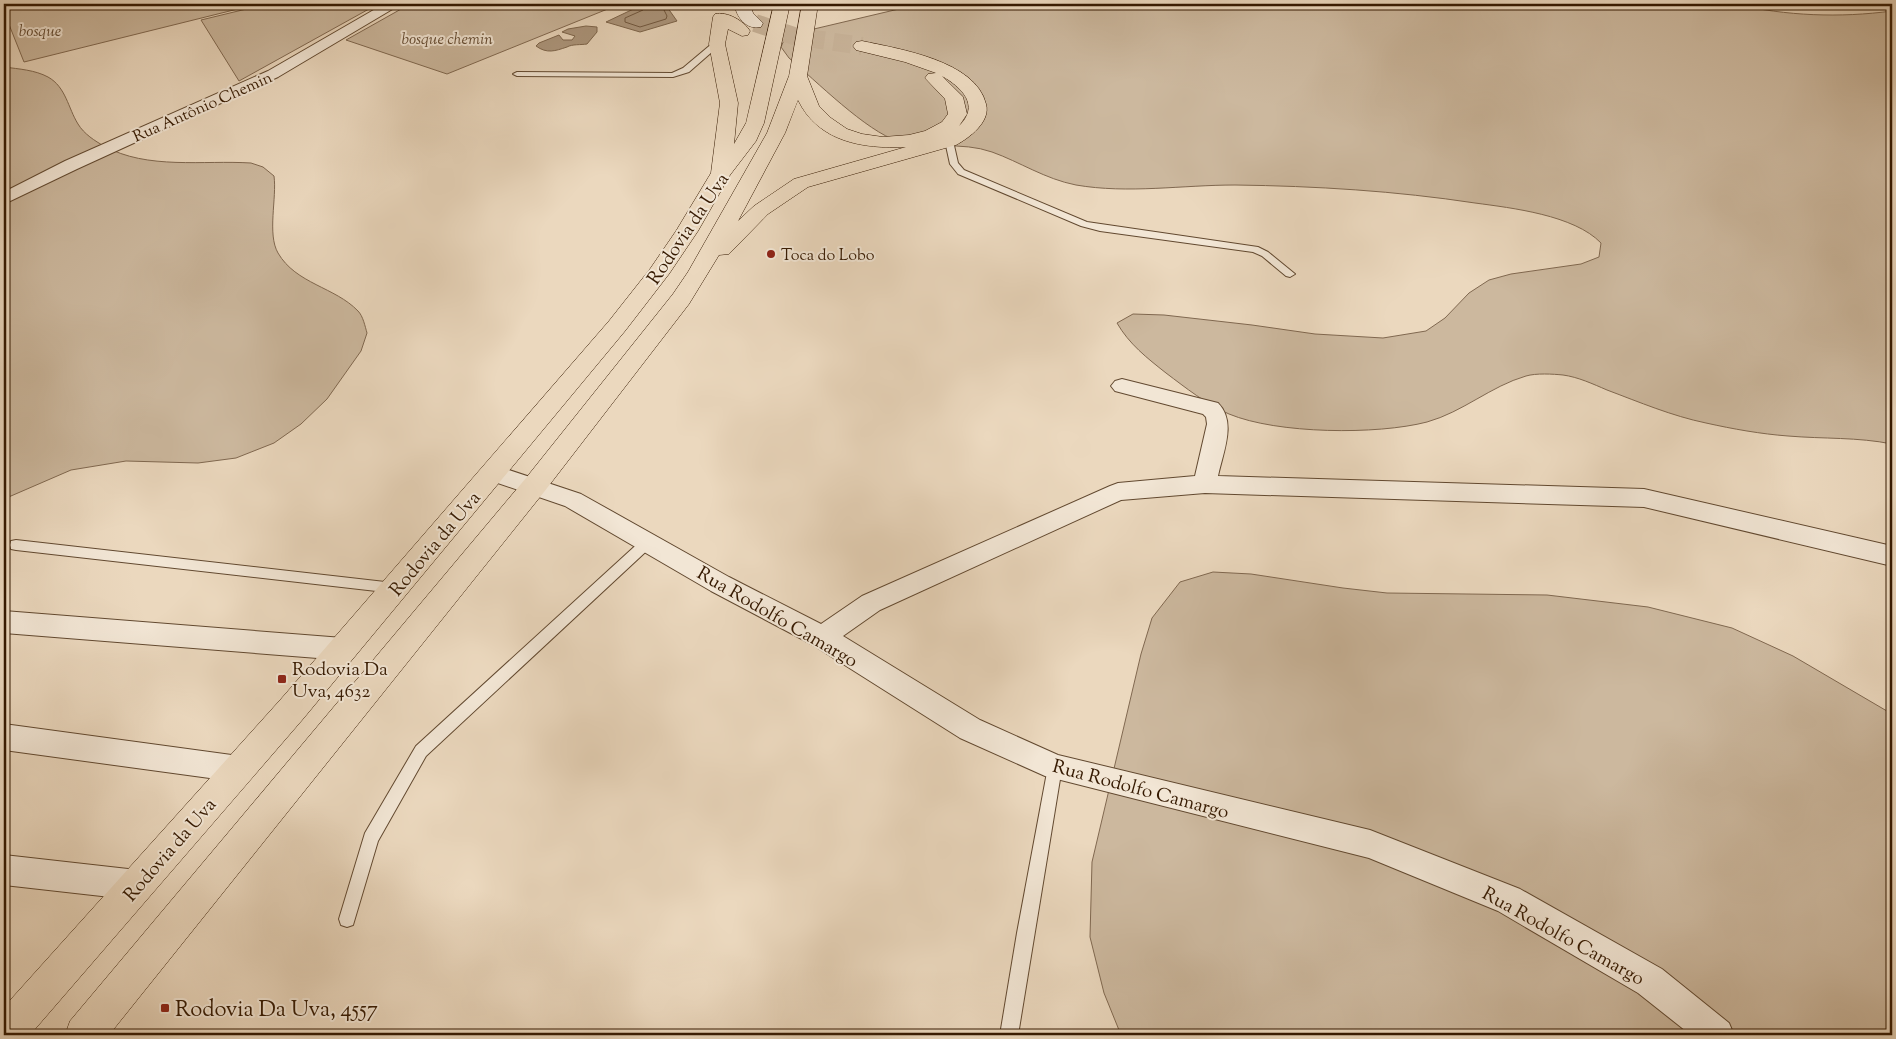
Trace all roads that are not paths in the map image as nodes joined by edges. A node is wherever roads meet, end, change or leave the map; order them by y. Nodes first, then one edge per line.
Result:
1 (394, 4) edge
2 (742, 4) edge
3 (782, 4) edge
4 (810, 4) edge
5 (724, 10) edge
6 (749, 27) joint
7 (718, 44) junction
8 (516, 74) dead end
9 (798, 76) junction
10 (949, 141) junction
11 (721, 174) junction
12 (4, 199) edge
13 (699, 272) junction
14 (1290, 274) dead end
15 (1122, 386) dead end
16 (494, 473) junction
17 (1205, 484) junction
18 (535, 486) junction
19 (649, 541) junction
20 (16, 545) dead end
21 (1892, 556) edge
22 (396, 588) junction
23 (4, 622) edge
24 (822, 637) junction
25 (343, 649) junction
26 (4, 737) edge
27 (1055, 767) junction
28 (239, 769) junction
29 (4, 870) edge
30 (137, 885) junction
31 (347, 919) dead end
32 (5, 1035) edge
33 (84, 1035) edge
34 (1009, 1035) edge
35 (1717, 1035) edge

1 - 12 street, Rua Antônio Chemin
2 - 6 street
3 - 11 main road, Rodovia da Uva
4 - 9 main road, Rodovia da Uva
5 - 6 main road
5 - 7 main road
7 - 8 lane
7 - 11 main road
9 - 10 main road
9 - 13 main road, Rodovia da Uva
10 - 13 main road
10 - 14 lane
11 - 16 main road, Rodovia da Uva
13 - 18 main road, Rodovia da Uva
15 - 17 street
16 - 18 street, Rua Rodolfo Camargo
16 - 22 main road, Rodovia da Uva
17 - 21 street
17 - 24 street
18 - 19 street, Rua Rodolfo Camargo
18 - 33 main road, Rodovia da Uva
19 - 24 street, Rua Rodolfo Camargo
19 - 31 lane
20 - 22 lane
22 - 25 main road, Rodovia da Uva
23 - 25 street
24 - 27 street, Rua Rodolfo Camargo
25 - 28 main road, Rodovia da Uva
26 - 28 street
27 - 34 lane
27 - 35 street, Rua Rodolfo Camargo
28 - 30 main road, Rodovia da Uva
29 - 30 street
30 - 32 main road, Rodovia da Uva

